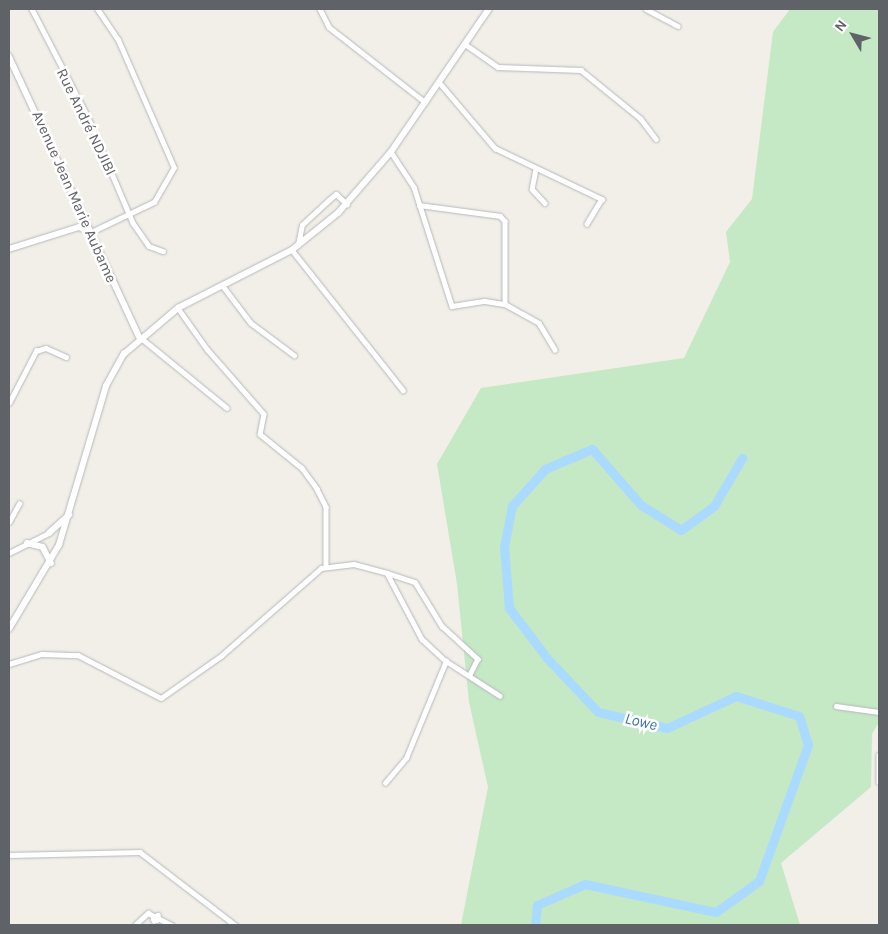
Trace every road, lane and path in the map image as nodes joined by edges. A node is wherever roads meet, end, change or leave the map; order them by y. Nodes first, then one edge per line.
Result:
1 (32, 9) edge
2 (97, 9) edge
3 (320, 9) edge
4 (489, 9) edge
5 (646, 9) edge
6 (678, 26) dead end
7 (465, 44) junction
8 (9, 56) edge
9 (438, 82) junction
10 (425, 102) junction
11 (656, 139) dead end
12 (391, 152) junction
13 (536, 169) junction
14 (545, 203) dead end
15 (347, 204) junction
16 (419, 205) junction
17 (131, 214) junction
18 (84, 216) junction
19 (587, 224) dead end
20 (79, 227) junction
21 (91, 231) junction
22 (298, 246) junction
23 (9, 248) edge
24 (292, 250) junction
25 (163, 252) dead end
26 (224, 286) junction
27 (505, 304) junction
28 (178, 308) junction
29 (139, 336) junction
30 (555, 350) dead end
31 (294, 355) dead end
32 (66, 357) dead end
33 (403, 390) dead end
34 (9, 403) edge
35 (227, 408) dead end
36 (18, 504) dead end
37 (71, 511) junction
38 (9, 522) edge
39 (49, 533) junction
40 (62, 539) junction
41 (28, 543) junction
42 (9, 553) edge
43 (51, 562) junction
44 (326, 566) junction
45 (387, 573) junction
46 (9, 629) edge
47 (446, 662) junction
48 (9, 664) edge
49 (470, 675) junction
50 (500, 696) dead end
51 (836, 706) dead end
52 (879, 712) edge
53 (879, 755) edge
54 (879, 782) edge
55 (385, 783) dead end
56 (9, 854) edge
57 (134, 925) edge
58 (172, 925) edge
59 (235, 925) edge

1 - 17 street, Rue André NDJIBI
2 - 17 street
3 - 10 street
4 - 7 street
5 - 6 street
7 - 9 street
7 - 11 street
8 - 18 street, Avenue Jean Marie Aubame
9 - 10 street
9 - 13 street
10 - 12 street
12 - 15 street
12 - 16 street
13 - 14 street
13 - 19 street
15 - 22 street
15 - 22 street
16 - 27 street
16 - 27 street
17 - 21 street
17 - 25 street, Rue André NDJIBI
18 - 20 street
18 - 21 street, Avenue Jean Marie Aubame
20 - 21 street
20 - 23 street
21 - 29 street, Avenue Jean Marie Aubame
22 - 24 street
24 - 26 street
24 - 33 street
26 - 28 street
26 - 31 street
27 - 30 street
28 - 29 street
28 - 44 street
29 - 35 street
29 - 37 street
32 - 34 street
36 - 38 street
37 - 39 street
37 - 40 street
39 - 40 street
39 - 41 street
40 - 43 street
41 - 42 street
41 - 43 street
43 - 46 street
44 - 45 street
44 - 48 street
45 - 47 street
45 - 49 street
47 - 49 street
47 - 55 street
49 - 50 street
51 - 52 street
53 - 54 street
56 - 59 street
57 - 58 street

